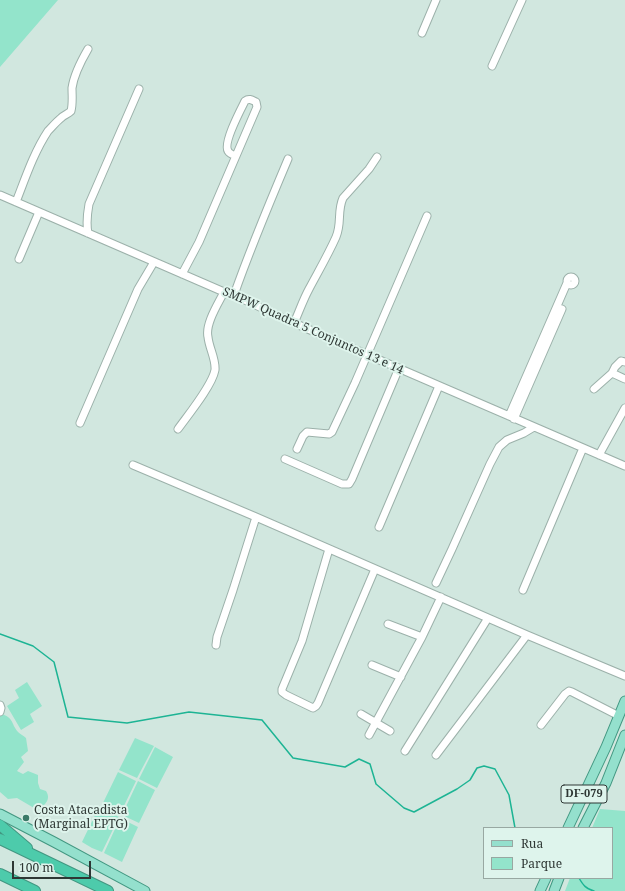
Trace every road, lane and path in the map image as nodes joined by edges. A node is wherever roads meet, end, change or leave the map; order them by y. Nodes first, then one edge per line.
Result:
1 (436, 0) edge
2 (522, 0) edge
3 (422, 32) dead end
4 (88, 49) dead end
5 (492, 66) dead end
6 (139, 89) dead end
7 (236, 156) junction
8 (377, 157) dead end
9 (288, 159) dead end
10 (0, 195) edge
11 (16, 202) junction
12 (39, 212) junction
13 (427, 216) dead end
14 (88, 233) junction
15 (19, 260) dead end
16 (154, 262) junction
17 (182, 274) junction
18 (569, 284) dead end
19 (224, 292) junction
20 (234, 295) junction
21 (294, 323) junction
22 (367, 354) junction
23 (625, 362) edge
24 (399, 368) junction
25 (612, 372) junction
26 (625, 379) edge
27 (440, 386) junction
28 (594, 389) dead end
29 (625, 408) edge
30 (511, 417) junction
31 (80, 423) dead end
32 (534, 428) junction
33 (178, 430) dead end
34 (583, 448) junction
35 (297, 449) dead end
36 (599, 455) junction
37 (285, 459) dead end
38 (133, 465) dead end
39 (625, 466) edge
40 (256, 517) junction
41 (379, 527) dead end
42 (329, 549) junction
43 (375, 569) junction
44 (436, 583) dead end
45 (523, 590) dead end
46 (441, 597) junction
47 (488, 618) junction
48 (388, 624) dead end
49 (527, 636) junction
50 (422, 637) junction
51 (216, 645) dead end
52 (372, 665) dead end
53 (401, 676) junction
54 (625, 676) edge
55 (625, 701) edge
56 (0, 704) edge
57 (0, 711) edge
58 (361, 714) dead end
59 (619, 716) junction
60 (376, 722) junction
61 (540, 726) dead end
62 (390, 730) dead end
63 (369, 735) dead end
64 (625, 735) edge
65 (405, 751) dead end
66 (436, 755) dead end
67 (599, 760) junction
68 (611, 768) junction
69 (0, 814) edge
70 (0, 825) edge
71 (568, 827) edge
72 (584, 827) edge
73 (0, 839) edge
74 (47, 862) junction
75 (0, 874) edge
76 (546, 879) edge
77 (559, 879) edge
78 (104, 889) edge
79 (35, 891) edge
80 (112, 891) edge
81 (145, 891) edge
82 (540, 891) edge
83 (554, 891) edge

1 - 3 street
2 - 5 street
4 - 11 street
6 - 14 street
7 - 7 street
7 - 17 street
8 - 21 street
9 - 20 street
10 - 11 street, SMPW Quadra 5 Conjuntos 13 e 14
11 - 12 street, SMPW Quadra 5 Conjuntos 13 e 14
12 - 14 street, SMPW Quadra 5 Conjuntos 13 e 14
12 - 15 street
13 - 22 street
14 - 16 street, SMPW Quadra 5 Conjuntos 13 e 14
16 - 17 street, SMPW Quadra 5 Conjuntos 13 e 14
16 - 31 street
17 - 19 street, SMPW Quadra 5 Conjuntos 13 e 14
18 - 30 street
19 - 20 street, SMPW Quadra 5 Conjuntos 13 e 14
19 - 33 street
20 - 21 street, SMPW Quadra 5 Conjuntos 13 e 14
21 - 22 street, SMPW Quadra 5 Conjuntos 13 e 14
22 - 24 street, SMPW Quadra 5 Conjuntos 13 e 14
22 - 35 street
23 - 25 street
24 - 27 street, SMPW Quadra 5 Conjuntos 13 e 14
24 - 37 street
25 - 26 street
25 - 28 street
27 - 30 street, SMPW Quadra 5 Conjuntos 13 e 14
27 - 41 street
29 - 36 street
30 - 32 street, SMPW Quadra 5 Conjuntos 13 e 14
32 - 34 street, SMPW Quadra 5 Conjuntos 13 e 14
32 - 44 street
34 - 36 street, SMPW Quadra 5 Conjuntos 13 e 14
34 - 45 street
36 - 39 street, SMPW Quadra 5 Conjuntos 13 e 14
38 - 40 street
40 - 42 street
40 - 51 street
42 - 43 street
42 - 43 street
43 - 46 street
46 - 47 street
46 - 50 street
47 - 49 street
47 - 65 street
48 - 50 street
49 - 54 street
49 - 66 street
50 - 53 street
52 - 53 street
53 - 60 street
55 - 59 main road, DF-079
56 - 57 street
58 - 60 street
59 - 61 street
59 - 67 main road, DF-079
60 - 62 street
60 - 63 street
64 - 68 main road, DF-079
67 - 68 main road
67 - 71 main road, DF-079
68 - 72 main road, DF-079
69 - 81 main road
70 - 74 highway
73 - 74 highway
74 - 78 highway
75 - 79 highway
76 - 82 main road
77 - 83 main road
78 - 80 highway

